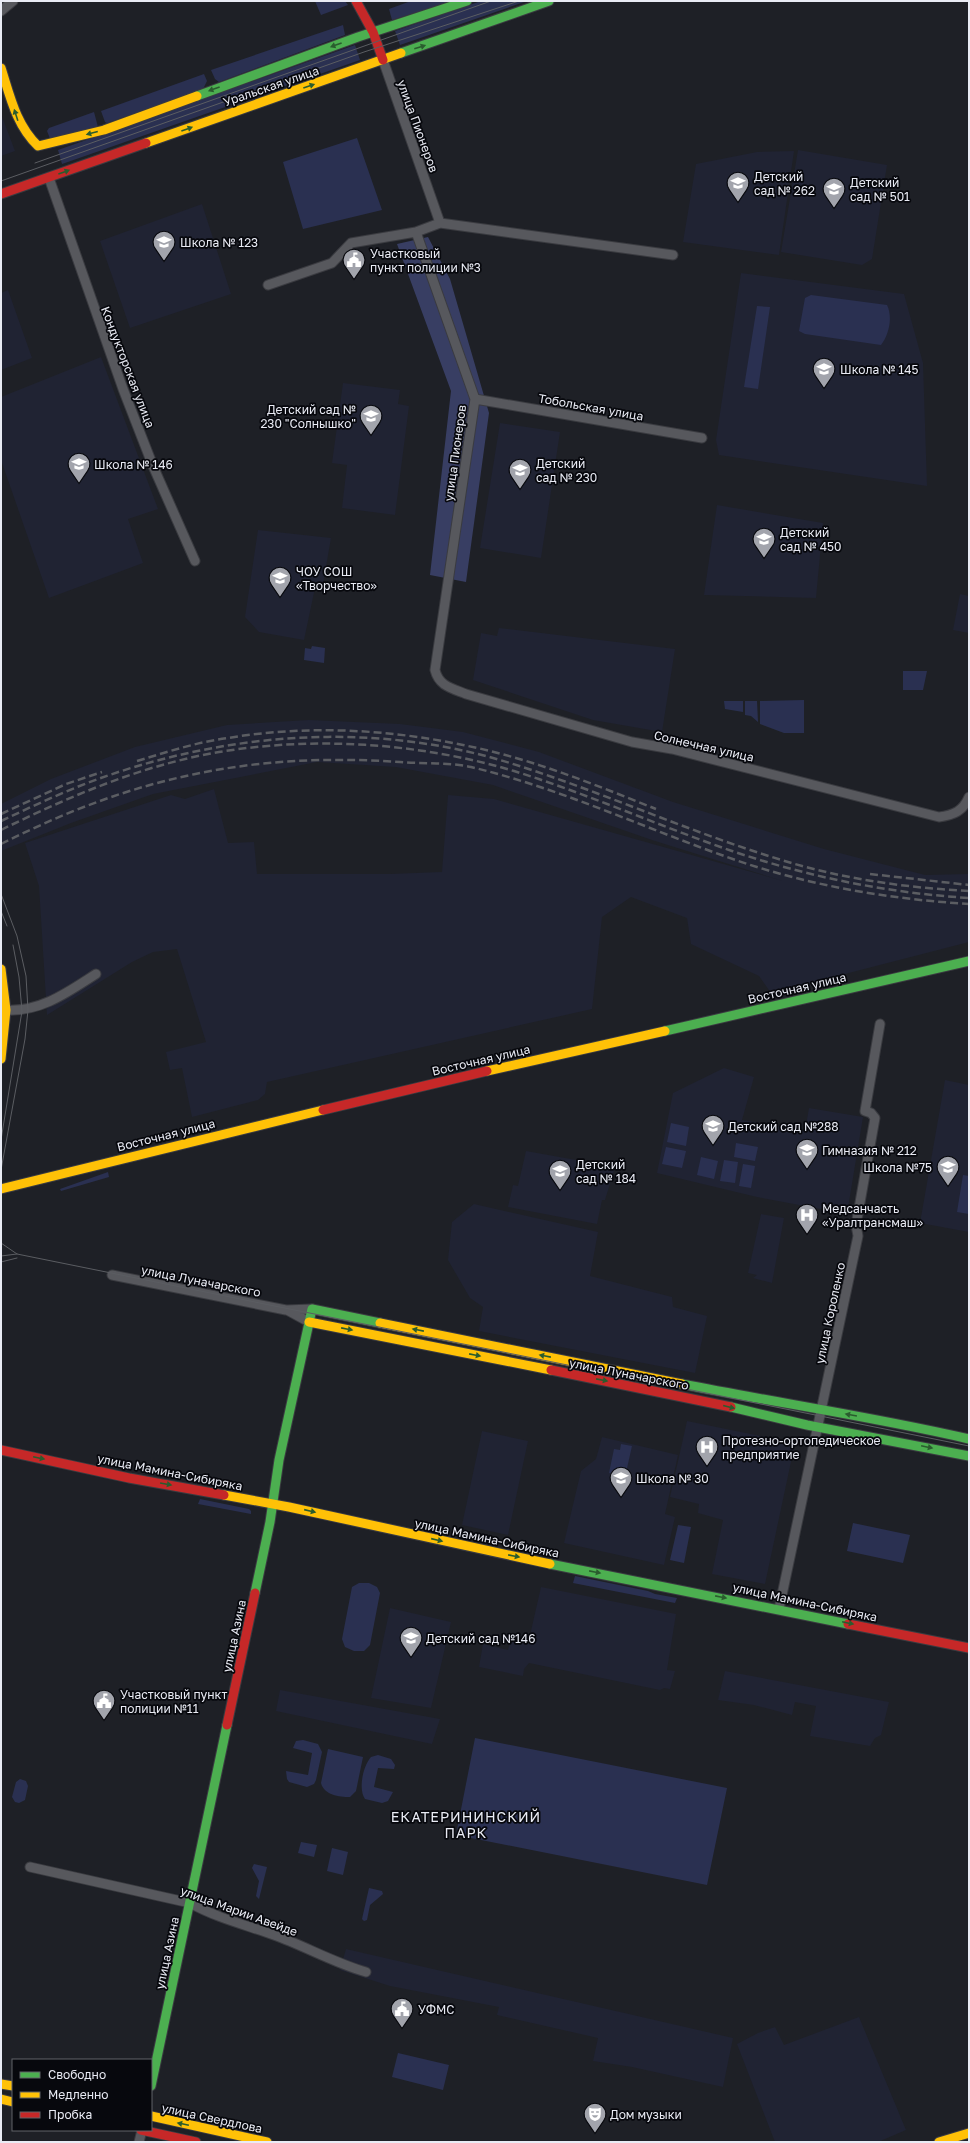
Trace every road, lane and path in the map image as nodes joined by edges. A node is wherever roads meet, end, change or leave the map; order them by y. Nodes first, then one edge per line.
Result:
1 (13, 1) edge
2 (356, 1) edge
3 (467, 1) edge
4 (549, 1) edge
5 (1, 11) edge
6 (373, 32) junction
7 (383, 60) junction
8 (1, 68) edge
9 (49, 178) junction
10 (1, 194) edge
11 (440, 223) junction
12 (416, 232) junction
13 (673, 255) dead end
14 (268, 285) dead end
15 (475, 399) junction
16 (702, 438) dead end
17 (195, 561) dead end
18 (442, 684) joint
19 (969, 797) edge
20 (969, 962) edge
21 (1, 969) edge
22 (96, 974) dead end
23 (6, 1010) junction
24 (880, 1024) dead end
25 (1, 1059) edge
26 (1, 1189) edge
27 (112, 1275) dead end
28 (312, 1309) junction
29 (286, 1310) junction
30 (309, 1322) junction
31 (822, 1409) junction
32 (818, 1426) junction
33 (969, 1439) edge
34 (1, 1450) edge
35 (969, 1456) edge
36 (272, 1504) junction
37 (779, 1609) junction
38 (969, 1648) edge
39 (30, 1867) dead end
40 (190, 1903) junction
41 (366, 1972) dead end
42 (152, 2081) edge
43 (1, 2084) edge
44 (12, 2086) edge
45 (1, 2099) edge
46 (12, 2102) edge
47 (152, 2116) edge
48 (141, 2131) edge
49 (146, 2131) edge
50 (969, 2133) edge
51 (139, 2142) edge
52 (196, 2142) edge
53 (267, 2142) edge
54 (939, 2142) edge

1 - 5 street
2 - 6 main road
3 - 6 main road, Уральская улица
7 -> 4 main road, Уральская улица
6 - 7 main road
6 -> 8 main road, Уральская улица
9 -> 7 main road, Уральская улица
7 - 11 street, улица Пионеров
9 - 10 main road, Уральская улица
9 - 17 street, Кондукторская улица
11 - 12 street
11 - 13 street
12 - 14 street
12 - 15 street, улица Пионеров
15 - 16 street, Тобольская улица
15 - 18 street, улица Пионеров
18 - 19 street, Солнечная улица
20 - 26 main road, Восточная улица
21 - 23 main road
22 - 23 street
23 - 25 main road
24 - 31 street, улица Короленко
27 - 29 street, улица Луначарского
28 - 29 street, улица Луначарского
28 - 30 main road, улица Азина
31 -> 28 main road, улица Луначарского
29 - 30 street, улица Луначарского
30 -> 32 main road, улица Луначарского
30 - 36 main road, улица Азина
31 - 32 street, улица Короленко
33 -> 31 main road, улица Луначарского
32 -> 35 main road, улица Луначарского
32 - 37 street, улица Короленко
34 -> 36 main road, улица Мамина-Сибиряка
36 -> 37 main road, улица Мамина-Сибиряка
36 - 40 main road, улица Азина
37 -> 38 main road, улица Мамина-Сибиряка
39 - 40 street, улица Марии Авейде
40 - 41 street, улица Марии Авейде
40 - 42 main road, улица Азина
43 - 44 main road
45 - 46 main road
53 -> 47 main road, улица Свердлова
48 - 51 street
49 - 52 main road
50 - 54 main road

